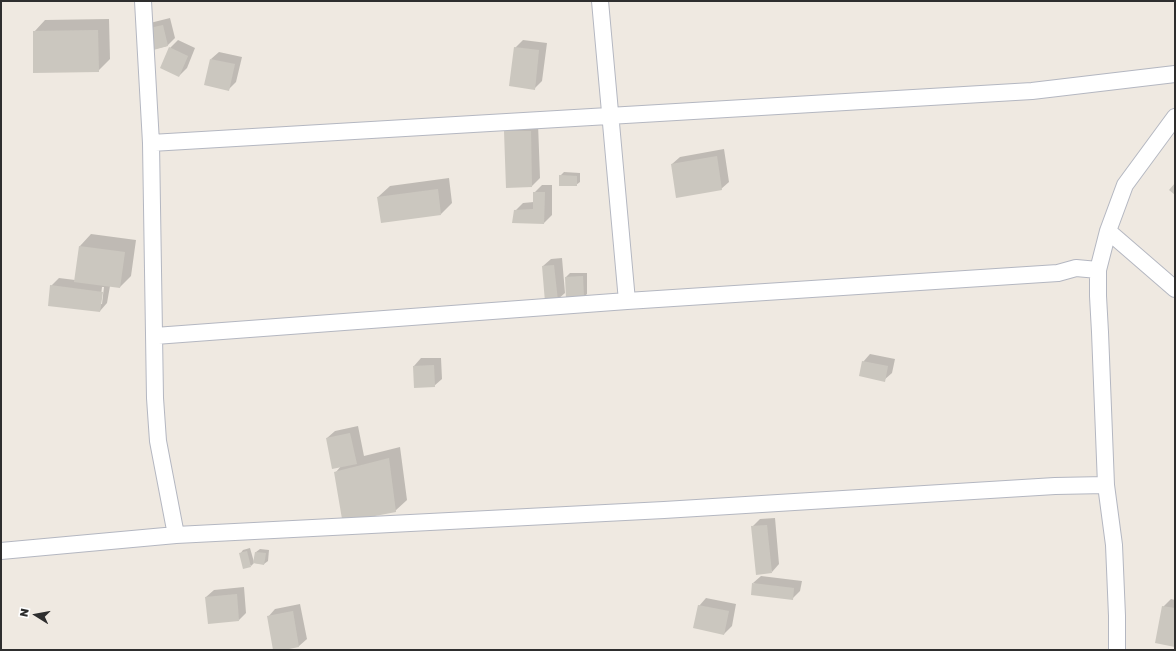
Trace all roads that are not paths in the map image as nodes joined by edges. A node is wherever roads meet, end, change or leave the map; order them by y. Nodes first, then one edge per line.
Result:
1 (143, 1) edge
2 (600, 1) edge
3 (1175, 74) edge
4 (610, 116) junction
5 (1175, 117) edge
6 (151, 142) junction
7 (1108, 231) junction
8 (1098, 270) junction
9 (1175, 289) edge
10 (627, 301) junction
11 (155, 336) junction
12 (1106, 485) junction
13 (176, 534) junction
14 (1, 551) edge
15 (1117, 650) edge

1 - 6 street
2 - 4 street
3 - 4 street
4 - 6 street
4 - 10 street
5 - 7 street
6 - 11 street
7 - 8 street
7 - 9 street
8 - 10 street
8 - 12 street
10 - 11 street
11 - 13 street
12 - 13 street
12 - 15 street
13 - 14 street

